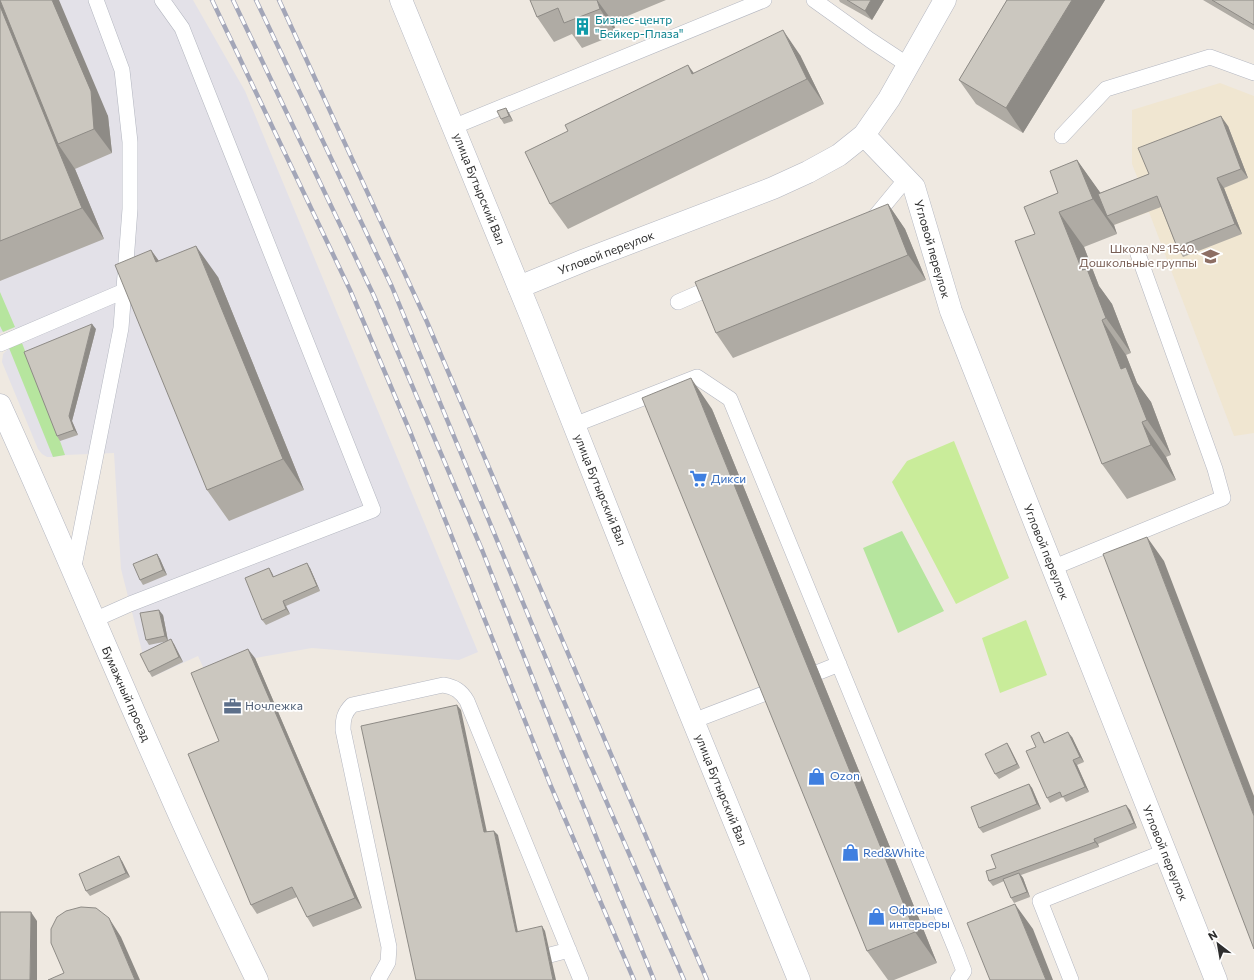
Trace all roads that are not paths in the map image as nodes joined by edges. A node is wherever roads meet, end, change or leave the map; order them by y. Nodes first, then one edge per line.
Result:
1 (96, 0) edge
2 (162, 0) edge
3 (401, 0) edge
4 (764, 0) edge
5 (814, 0) edge
6 (945, 0) edge
7 (908, 65) junction
8 (1254, 73) edge
9 (453, 127) junction
10 (864, 135) junction
11 (1062, 136) dead end
12 (906, 179) junction
13 (858, 226) edge
14 (1138, 254) dead end
15 (729, 280) edge
16 (519, 287) junction
17 (124, 292) junction
18 (678, 302) dead end
19 (0, 344) edge
20 (0, 405) edge
21 (574, 425) junction
22 (1052, 568) junction
23 (73, 572) junction
24 (94, 620) junction
25 (839, 664) junction
26 (819, 672) dead end
27 (771, 691) edge
28 (693, 721) junction
29 (1164, 852) junction
30 (569, 950) junction
31 (550, 954) dead end
32 (257, 980) edge
33 (378, 980) edge
34 (581, 980) edge
35 (799, 980) edge
36 (958, 980) edge
37 (1071, 980) edge
38 (1216, 980) edge

1 - 17 lane
2 - 24 lane
3 - 9 street, улица Бутырский Вал
4 - 9 lane
5 - 7 lane
6 - 7 street, Угловой переулок
7 - 10 street, Угловой переулок
8 - 11 lane
9 - 16 street, улица Бутырский Вал
10 - 12 street, Угловой переулок
10 - 16 street, Угловой переулок
12 - 13 lane
12 - 22 street, Угловой переулок
14 - 22 lane
15 - 18 lane
16 - 21 street, улица Бутырский Вал
17 - 19 lane
17 - 23 lane
20 - 23 street, Бумажный проезд
21 - 25 lane
21 - 28 street, улица Бутырский Вал
22 - 29 street, Угловой переулок
23 - 24 street, Бумажный проезд
24 - 32 street, Бумажный проезд
25 - 26 lane
25 - 36 lane
27 - 28 lane
28 - 35 street, улица Бутырский Вал
29 - 37 lane
29 - 38 street, Угловой переулок
30 - 31 lane
30 - 33 lane
30 - 34 lane

